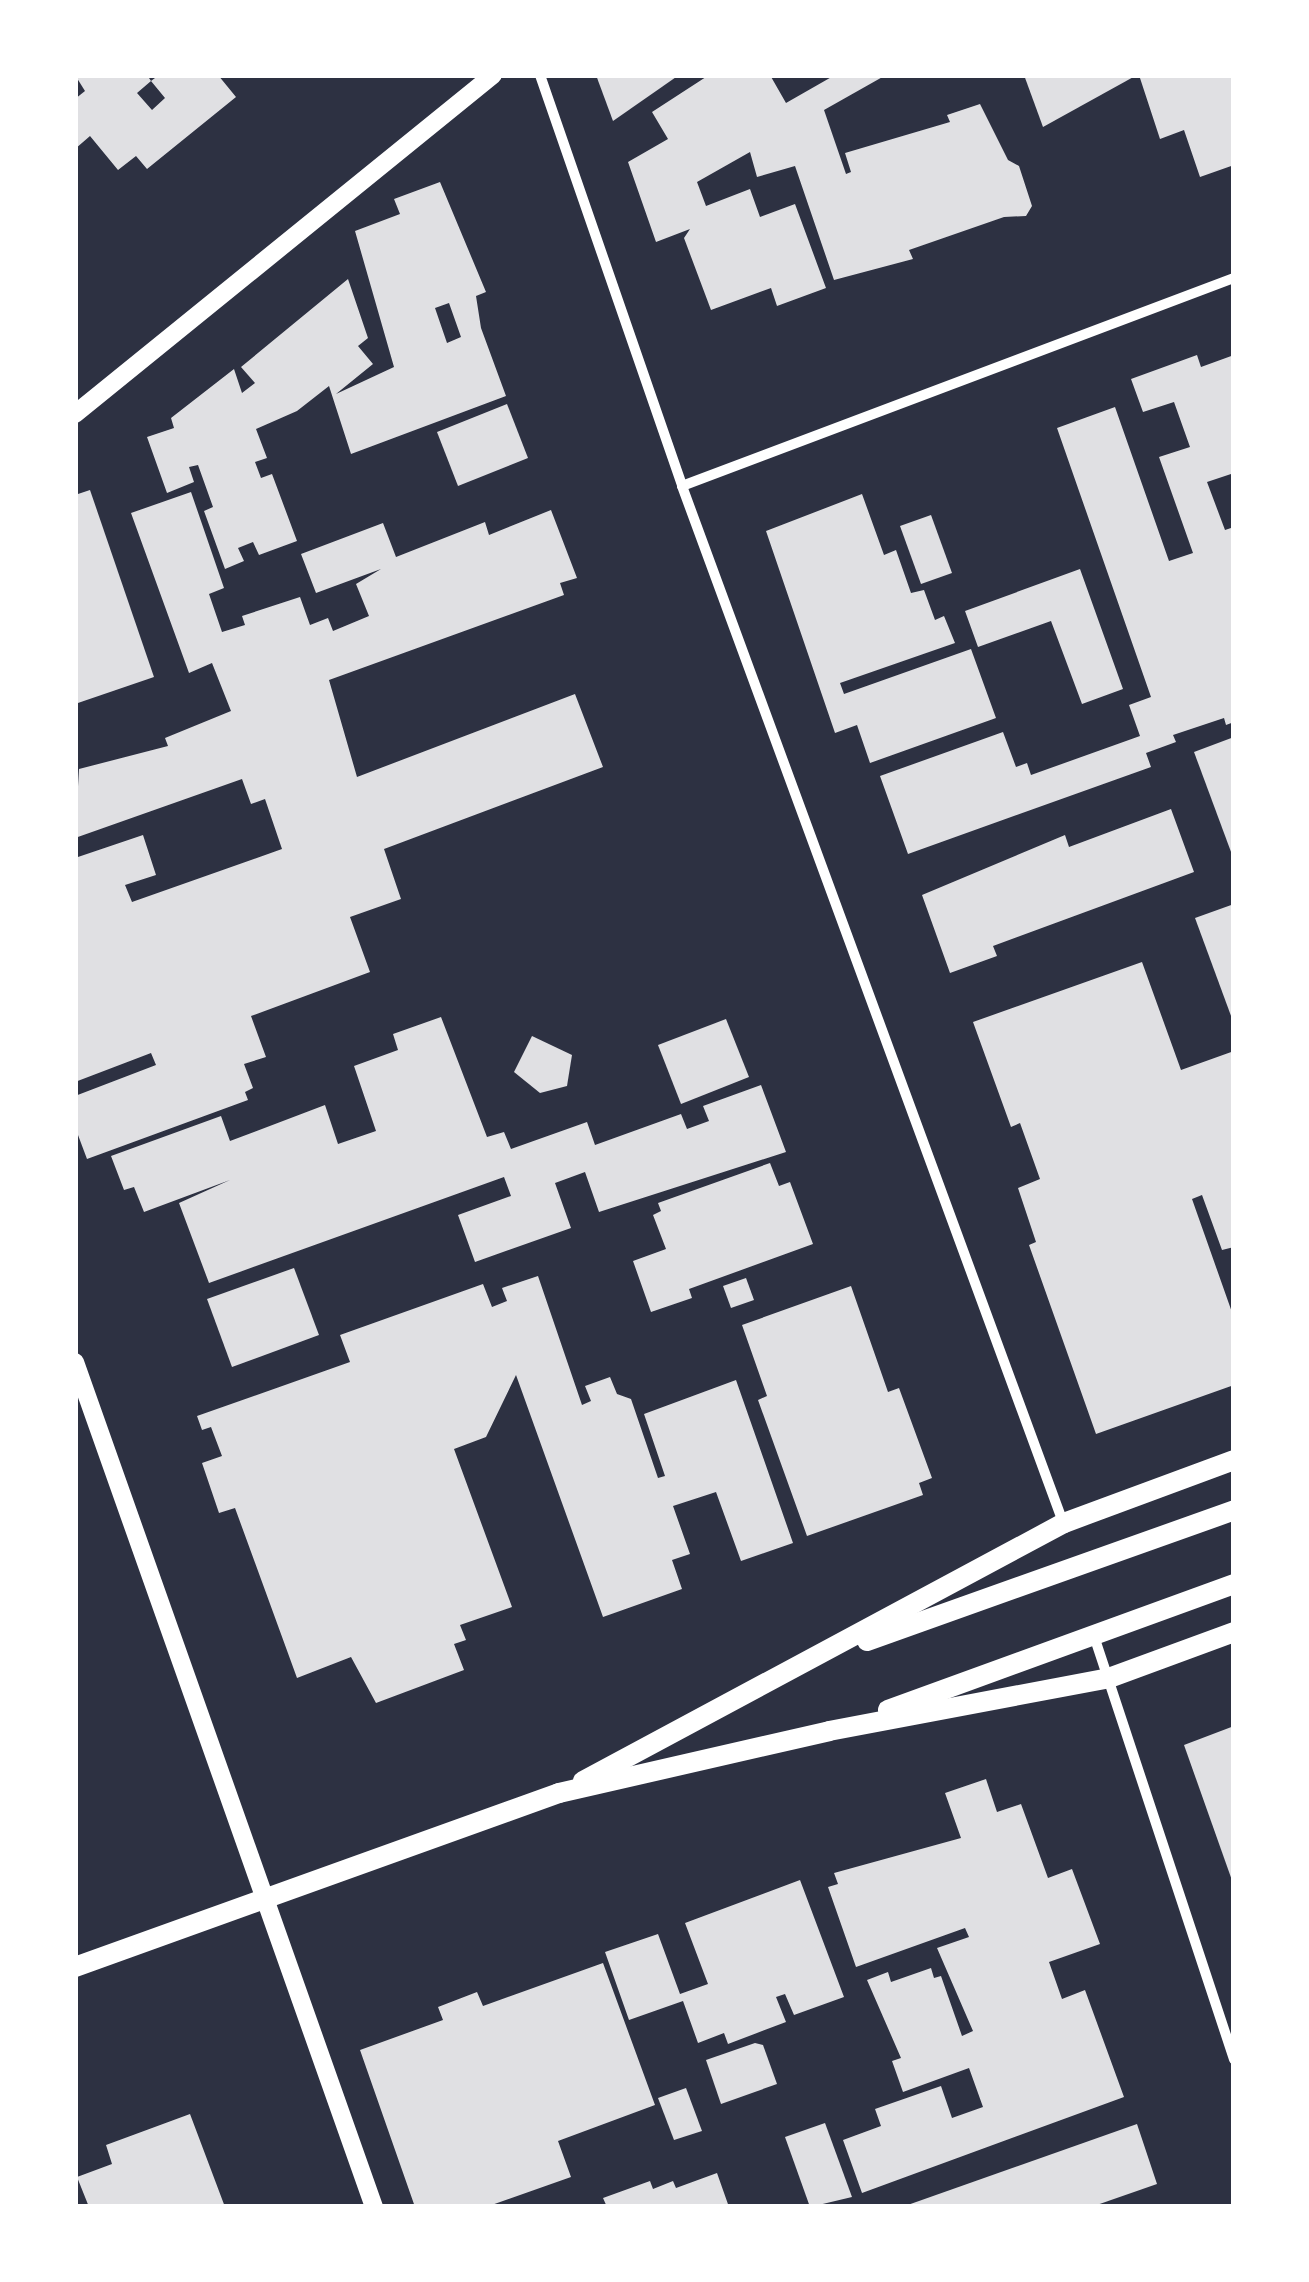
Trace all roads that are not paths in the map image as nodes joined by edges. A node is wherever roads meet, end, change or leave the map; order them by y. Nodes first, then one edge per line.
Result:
1 (493, 75) edge
2 (540, 75) edge
3 (1234, 278) edge
4 (75, 414) edge
5 (682, 486) junction
6 (75, 1362) edge
7 (1234, 1460) edge
8 (1234, 1510) edge
9 (1064, 1523) junction
10 (1234, 1584) edge
11 (1234, 1632) edge
12 (1094, 1635) junction
13 (804, 1663) junction
14 (1109, 1678) junction
15 (830, 1731) junction
16 (559, 1794) junction
17 (265, 1899) junction
18 (75, 1967) edge
19 (1234, 2059) edge
20 (374, 2207) edge

1 - 4 street
2 - 5 street
3 - 5 street
5 - 9 street
6 - 17 street
7 - 9 main road
8 - 13 main road
9 - 13 main road
10 - 12 main road
11 - 14 main road
12 - 14 street
12 - 15 main road
13 - 16 main road
14 - 15 main road
14 - 19 street
15 - 16 main road
16 - 17 main road
17 - 18 main road
17 - 20 street

